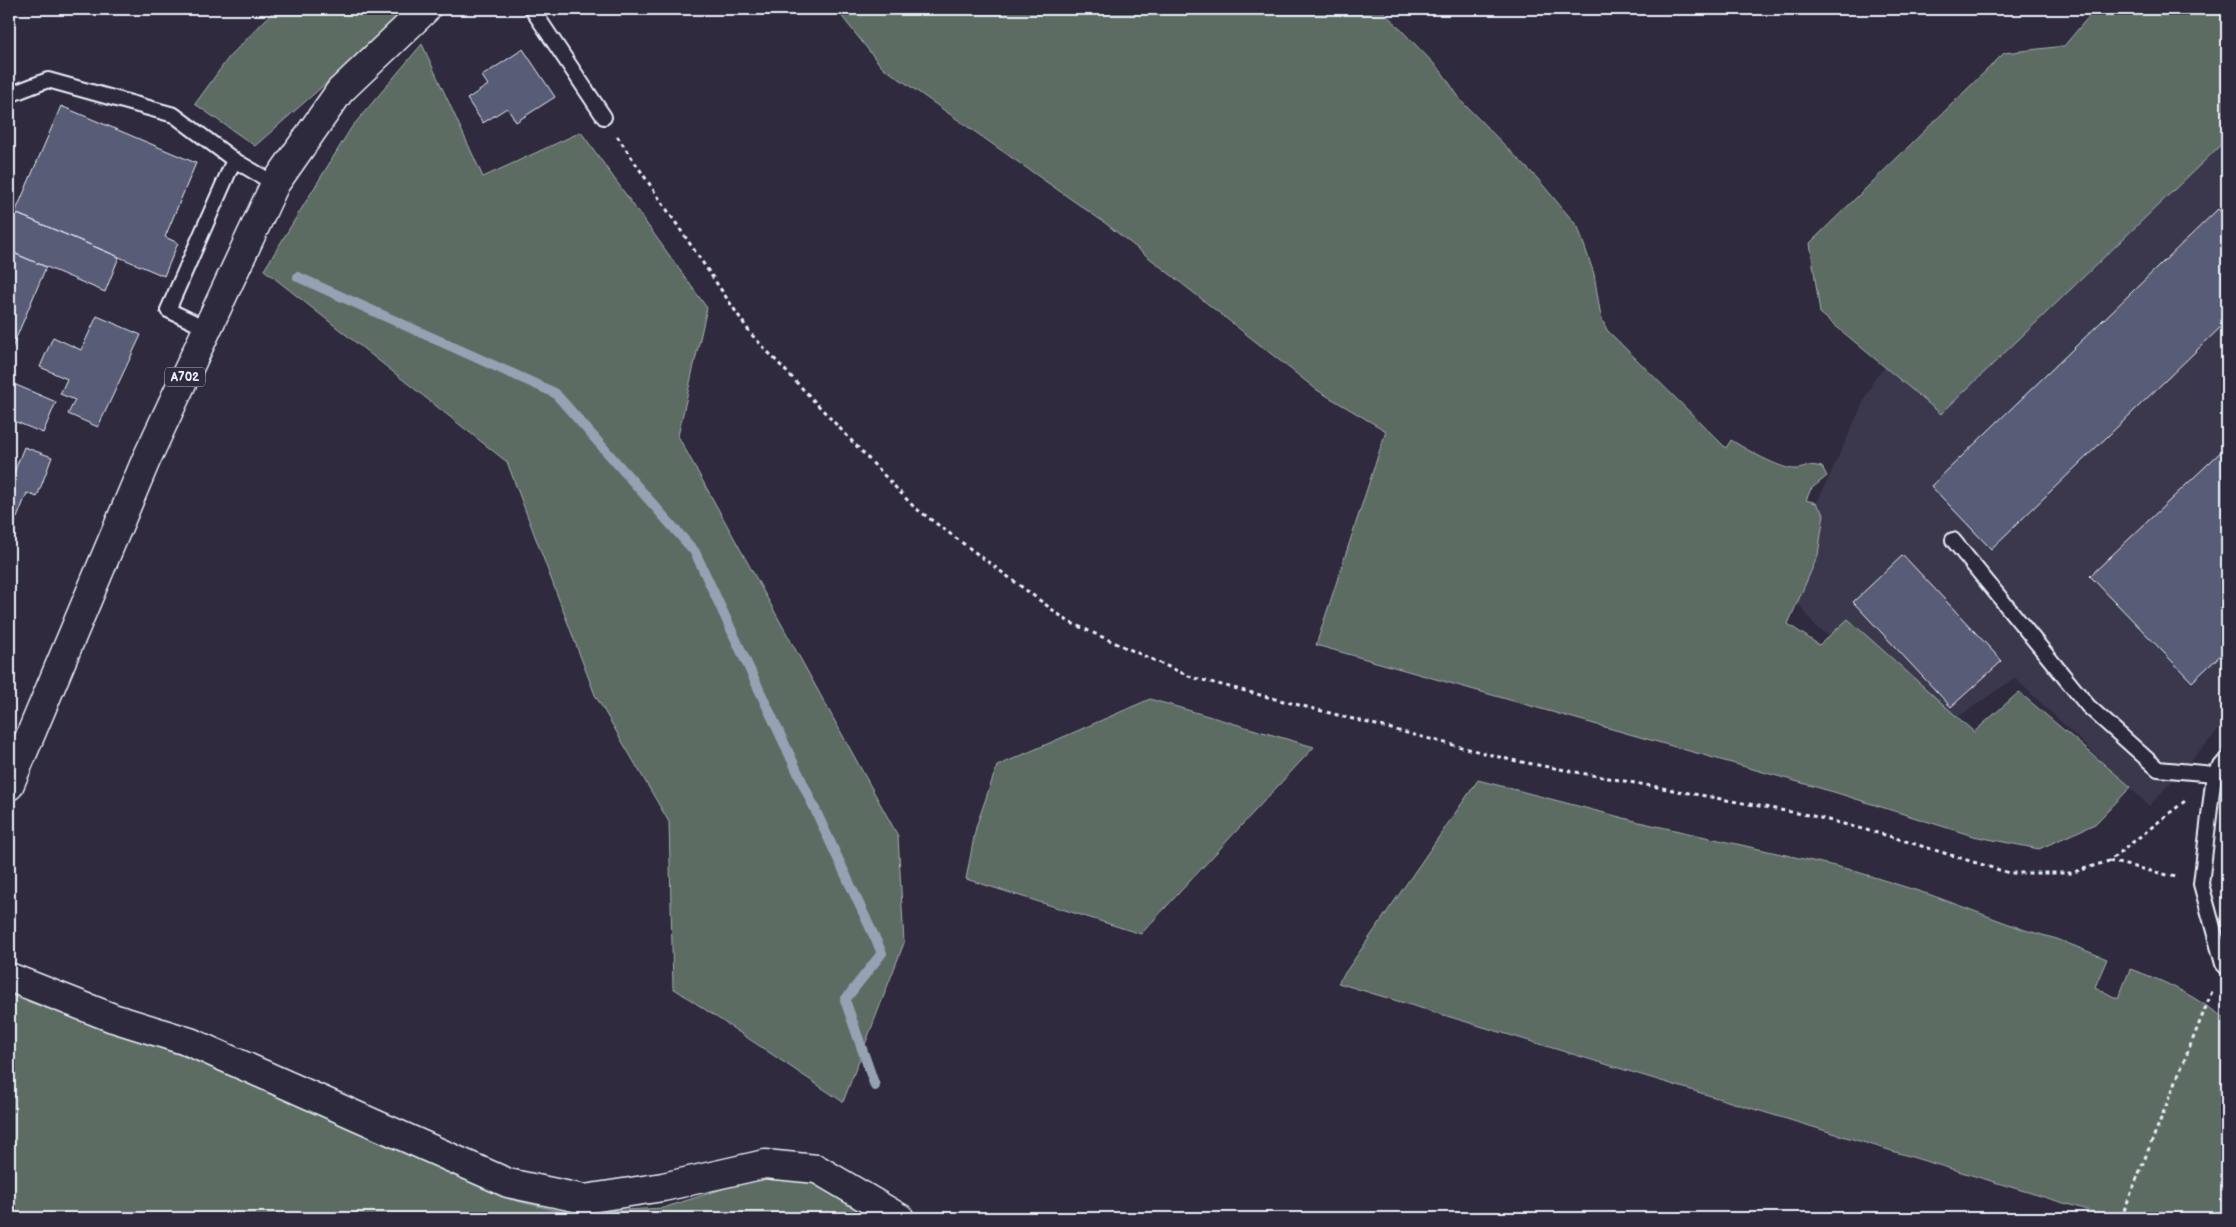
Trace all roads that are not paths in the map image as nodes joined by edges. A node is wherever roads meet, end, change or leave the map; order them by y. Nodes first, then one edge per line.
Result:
1 (426, 9) edge
2 (532, 9) edge
3 (9, 95) edge
4 (604, 117) road end
5 (234, 160) junction
6 (275, 184) junction
7 (208, 329) junction
8 (1953, 540) dead end
9 (2227, 759) edge
10 (2214, 774) junction
11 (9, 786) edge
12 (2225, 966) edge
13 (9, 977) edge
14 (900, 1218) edge

1 - 6 main road, A702
2 - 4 lane
3 - 5 lane
5 - 6 lane
5 - 7 lane
6 - 7 main road, A702
7 - 11 main road, A702
8 - 10 lane
9 - 10 lane
10 - 12 lane
13 - 14 main road

